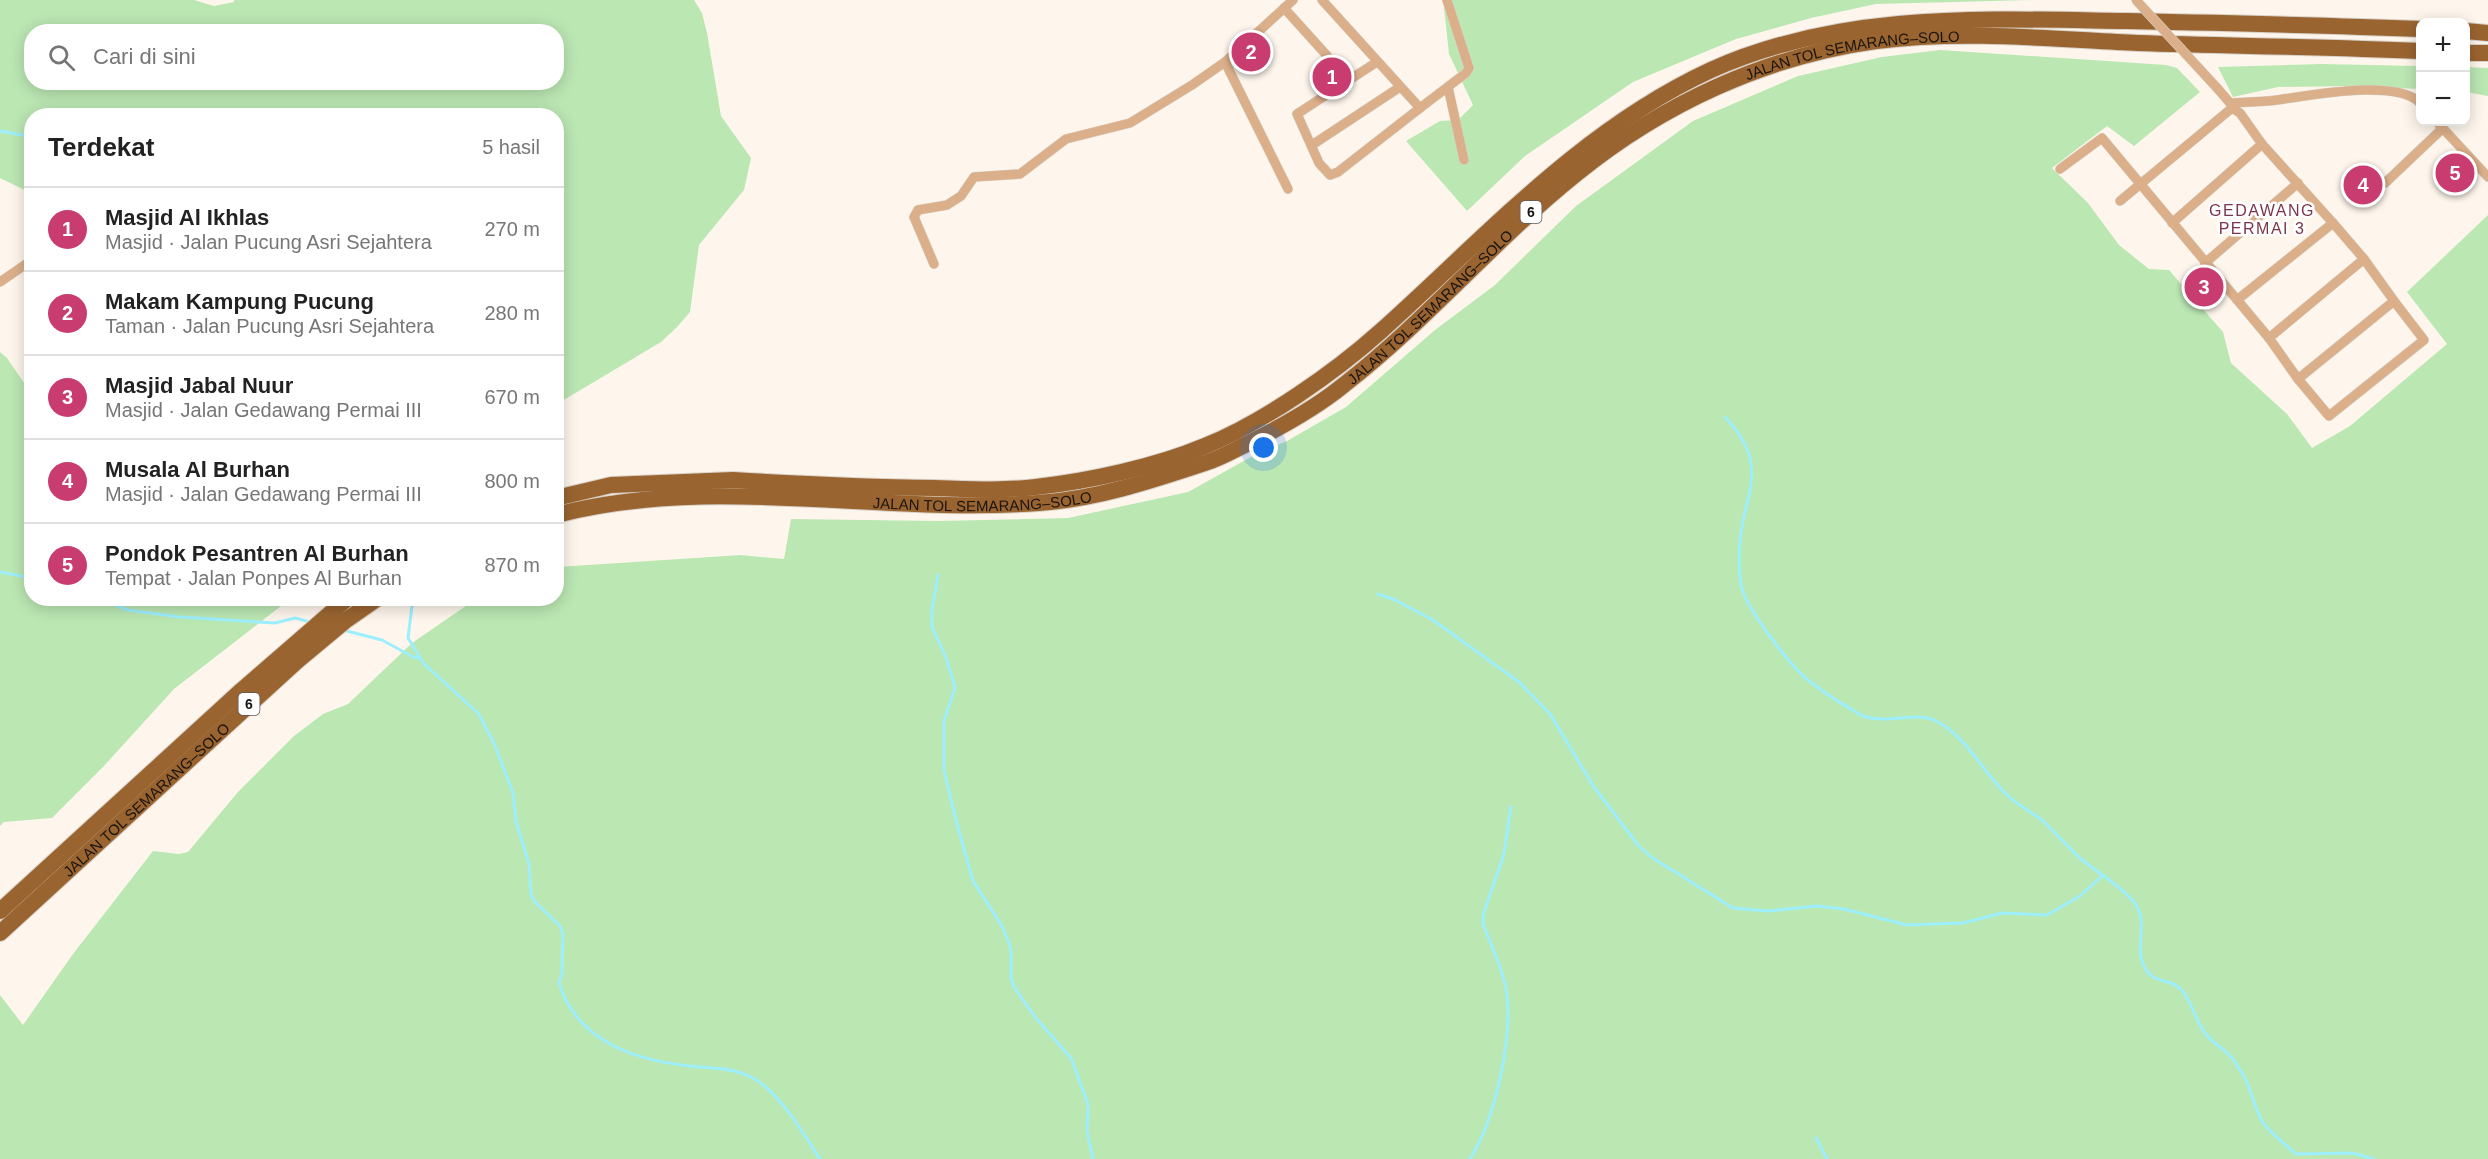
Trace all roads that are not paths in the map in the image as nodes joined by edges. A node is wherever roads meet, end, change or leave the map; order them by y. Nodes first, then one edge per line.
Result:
1 (1293, 0) edge
2 (1322, 0) edge
3 (1447, 0) edge
4 (2136, 0) edge
5 (1284, 8) junction
6 (2416, 29) edge
7 (2470, 32) edge
8 (2488, 33) edge
9 (2416, 51) edge
10 (2470, 53) edge
11 (2488, 53) edge
12 (1225, 62) junction
13 (1377, 62) junction
14 (1349, 80) junction
15 (1400, 87) junction
16 (1448, 87) junction
17 (2416, 100) edge
18 (2231, 105) junction
19 (1420, 108) junction
20 (2439, 126) edge
21 (2441, 126) edge
22 (2262, 144) junction
23 (1312, 145) junction
24 (1464, 159) dead end
25 (2060, 169) dead end
26 (2488, 177) edge
27 (2298, 183) junction
28 (2385, 183) dead end
29 (2140, 184) junction
30 (1288, 189) dead end
31 (2120, 201) dead end
32 (2172, 223) junction
33 (2333, 223) junction
34 (2364, 259) junction
35 (2205, 262) junction
36 (934, 264) dead end
37 (24, 266) edge
38 (0, 282) edge
39 (2237, 300) junction
40 (2394, 301) junction
41 (2269, 338) junction
42 (2298, 379) junction
43 (564, 496) edge
44 (564, 513) edge
45 (339, 606) edge
46 (367, 606) edge
47 (121, 811) junction
48 (0, 911) edge
49 (0, 933) edge

1 - 5 street
2 - 13 street
3 - 16 street
4 - 18 street, bridge
5 - 12 street
5 - 14 street
6 - 43 highway, JALAN TOL SEMARANG–SOLO / 6
7 - 8 highway
9 - 44 highway, JALAN TOL SEMARANG–SOLO / 6
10 - 11 highway
12 - 30 street
12 - 36 street
13 - 14 street
13 - 15 street
14 - 23 street
15 - 19 street
15 - 23 street
16 - 19 street
16 - 24 street
17 - 18 street
18 - 22 street
18 - 29 street
19 - 23 street
20 - 28 street
21 - 26 street
22 - 27 street
22 - 32 street
25 - 29 street
27 - 33 street
27 - 35 street
29 - 31 street
29 - 32 street
32 - 35 street
33 - 34 street
33 - 39 street
34 - 40 street
34 - 41 street
35 - 39 street
37 - 38 street
39 - 41 street
40 - 42 street
40 - 42 street
41 - 42 street
45 - 47 highway, JALAN TOL SEMARANG–SOLO / 6
46 - 47 highway, JALAN TOL SEMARANG–SOLO / 6
47 - 48 highway, JALAN TOL SEMARANG–SOLO / 6
47 - 49 highway, JALAN TOL SEMARANG–SOLO / 6

